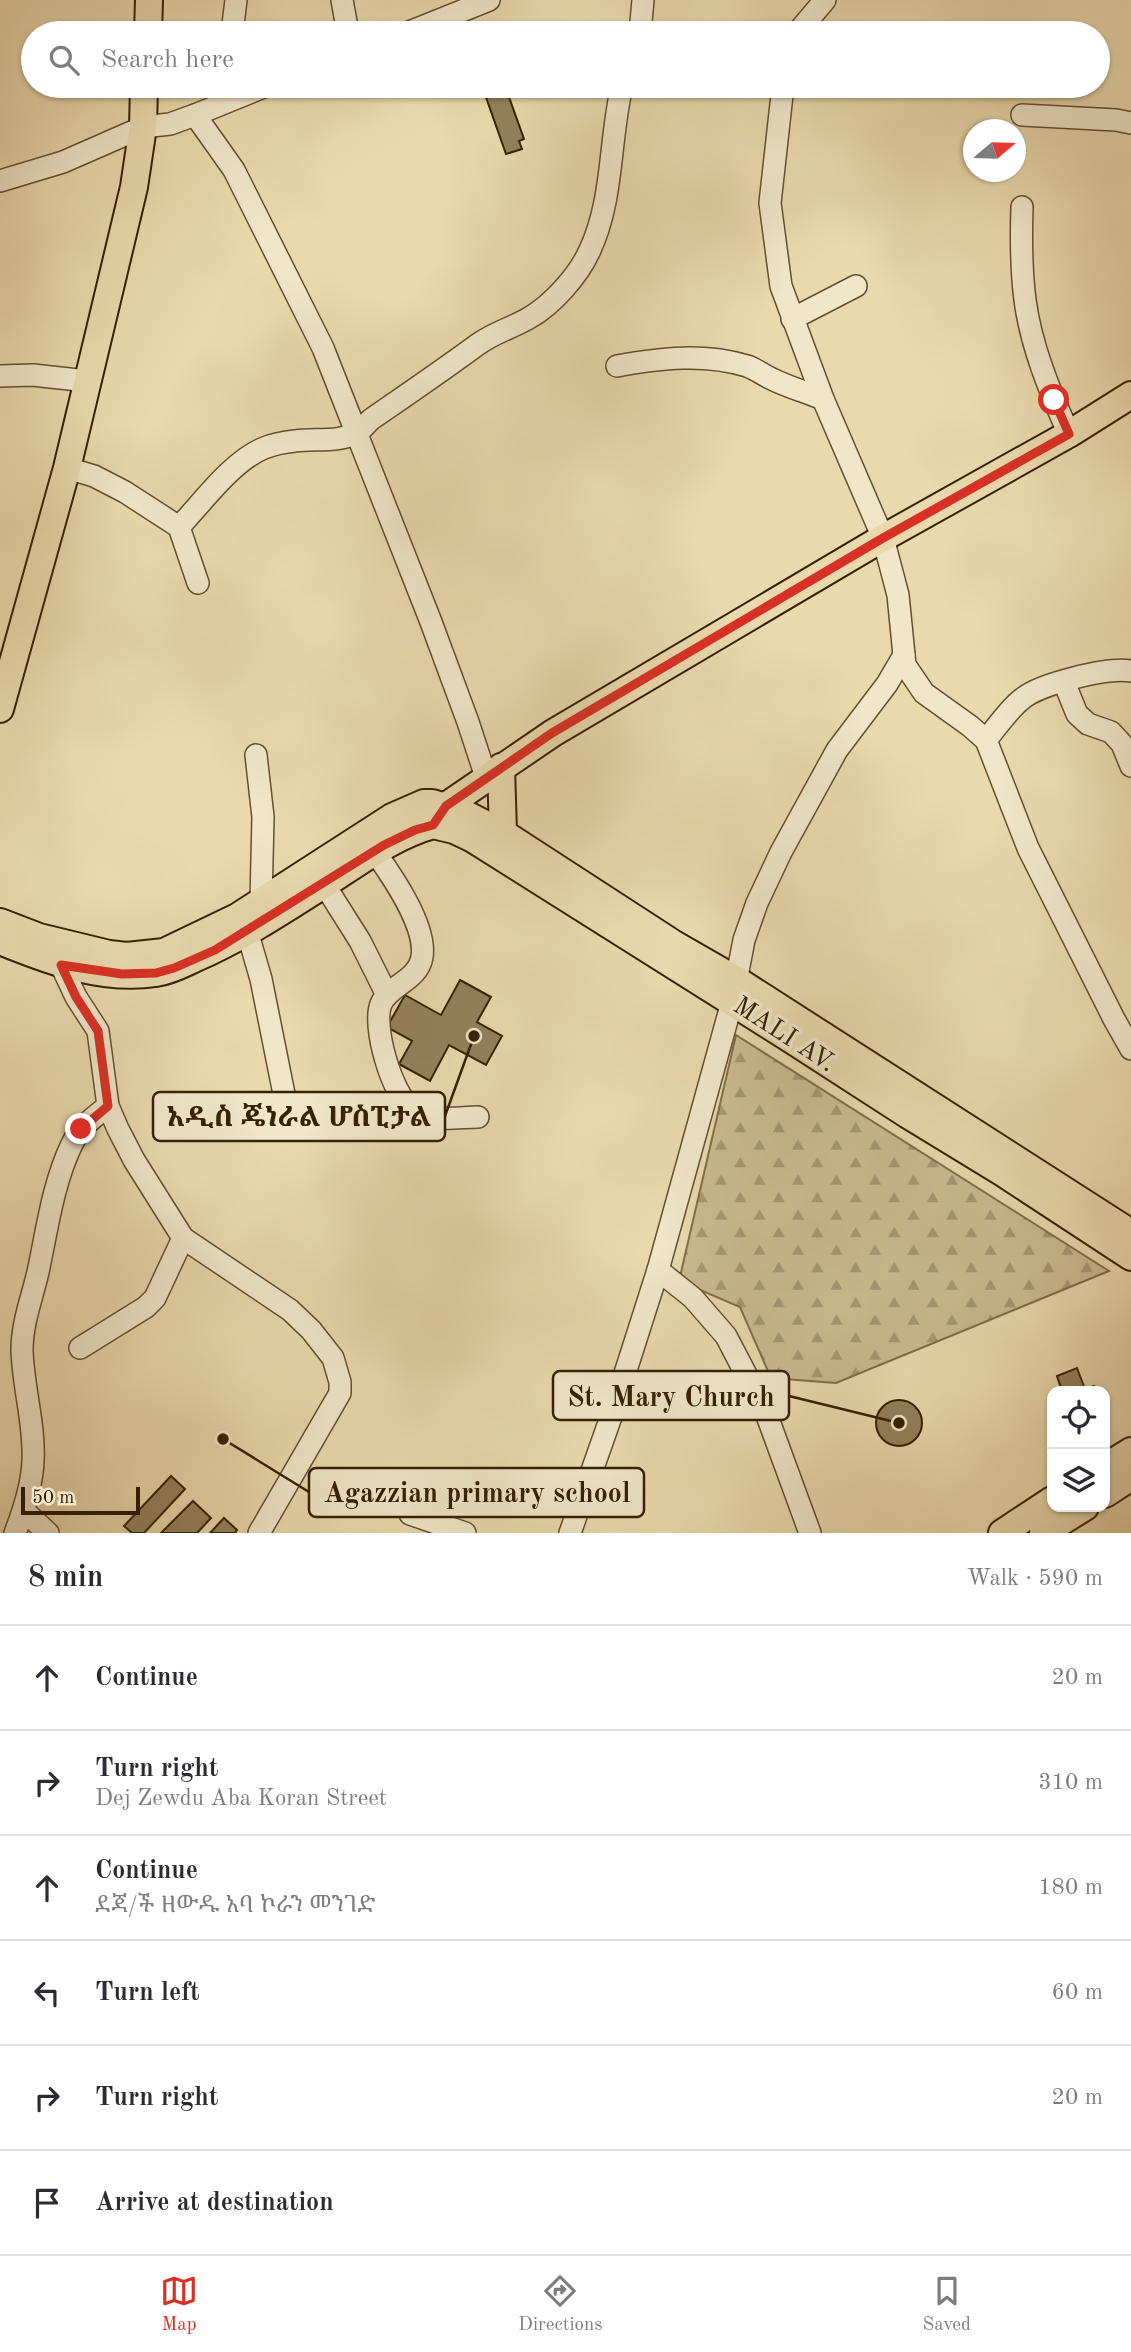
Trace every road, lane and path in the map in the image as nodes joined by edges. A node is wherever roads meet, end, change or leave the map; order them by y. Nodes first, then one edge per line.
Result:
1 (149, 0) edge
2 (236, 0) edge
3 (342, 0) edge
4 (643, 0) edge
5 (825, 0) edge
6 (482, 1) edge
7 (148, 21) edge
8 (233, 21) edge
9 (346, 21) edge
10 (435, 21) edge
11 (641, 21) edge
12 (807, 21) edge
13 (144, 98) edge
14 (224, 98) edge
15 (619, 98) edge
16 (782, 98) edge
17 (195, 115) junction
18 (1022, 116) dead end
19 (1131, 122) edge
20 (143, 127) junction
21 (0, 181) edge
22 (1022, 207) dead end
23 (856, 286) dead end
24 (792, 319) junction
25 (617, 366) dead end
26 (0, 376) edge
27 (86, 381) junction
28 (1131, 395) edge
29 (823, 399) junction
30 (358, 433) junction
31 (1069, 434) junction
32 (67, 468) junction
33 (179, 527) junction
34 (883, 538) junction
35 (198, 583) dead end
36 (904, 660) junction
37 (1131, 671) edge
38 (1064, 682) junction
39 (0, 709) edge
40 (986, 740) junction
41 (256, 755) dead end
42 (1131, 766) edge
43 (494, 772) junction
44 (439, 815) junction
45 (503, 833) junction
46 (375, 852) junction
47 (324, 884) junction
48 (261, 901) junction
49 (0, 922) edge
50 (242, 924) junction
51 (0, 942) edge
52 (61, 965) junction
53 (734, 991) junction
54 (387, 995) junction
55 (1131, 1049) edge
56 (108, 1106) junction
57 (478, 1117) dead end
58 (289, 1119) dead end
59 (1131, 1233) edge
60 (183, 1237) junction
61 (1131, 1257) edge
62 (658, 1270) junction
63 (80, 1348) dead end
64 (1131, 1451) edge
65 (1110, 1464) edge
66 (1131, 1477) edge
67 (1110, 1491) edge
68 (1047, 1503) edge
69 (24, 1511) junction
70 (1077, 1512) edge
71 (410, 1514) dead end
72 (15, 1533) edge
73 (48, 1533) edge
74 (259, 1533) edge
75 (465, 1533) edge
76 (570, 1533) edge
77 (810, 1533) edge
78 (1002, 1533) edge
79 (1043, 1533) edge

1 - 7 main road
2 - 8 street
3 - 9 street
4 - 11 street
5 - 12 street
6 - 10 street
13 - 20 main road
14 - 17 street
15 - 30 street
16 - 24 street
17 - 20 street
17 - 30 street
18 - 19 street
20 - 21 street
20 - 27 main road
22 - 31 street
23 - 24 street
24 - 29 street
25 - 29 street
26 - 27 street
27 - 32 main road
28 - 31 main road
29 - 34 street
30 - 33 street
30 - 43 street
31 - 34 main road
32 - 33 street
32 - 39 main road
33 - 35 street
34 - 36 street
34 - 43 main road
36 - 40 street
36 - 53 street
37 - 38 street
38 - 40 street
38 - 42 street
40 - 55 street
41 - 48 street
43 - 44 main road
43 - 45 main road
44 - 45 main road, MALI AV.
44 - 46 main road
44 - 48 main road
44 - 53 main road, MALI AV.
45 - 53 main road, MALI AV.
46 - 47 main road
46 - 54 street
47 - 50 main road
47 - 54 street
48 - 50 main road
49 - 50 main road
50 - 52 main road
50 - 58 street
51 - 52 main road
52 - 56 street
53 - 59 main road, MALI AV.
53 - 61 main road, MALI AV.
53 - 62 street
54 - 57 street
56 - 60 street
56 - 69 street
60 - 63 street
60 - 74 street
62 - 76 street
62 - 77 street
64 - 65 main road
66 - 67 main road
68 - 78 main road
69 - 72 street
69 - 73 street
70 - 79 main road
71 - 75 street

